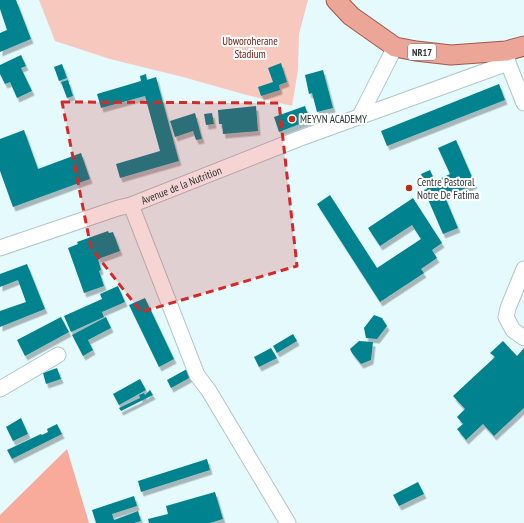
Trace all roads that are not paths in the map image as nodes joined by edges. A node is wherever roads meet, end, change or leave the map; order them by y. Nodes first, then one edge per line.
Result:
1 (336, 0) edge
2 (394, 47) junction
3 (513, 53) edge
4 (524, 103) edge
5 (360, 116) junction
6 (131, 205) junction
7 (0, 248) edge
8 (524, 269) edge
9 (524, 338) edge
10 (58, 355) dead end
11 (0, 389) edge
12 (288, 523) edge

1 - 2 main road, NR17
2 - 3 main road, NR17
2 - 5 street
3 - 4 street
3 - 5 street, Avenue de la Nutrition
5 - 6 street, Avenue de la Nutrition
6 - 7 street, Avenue de la Nutrition
6 - 12 street
8 - 9 street
10 - 11 street

